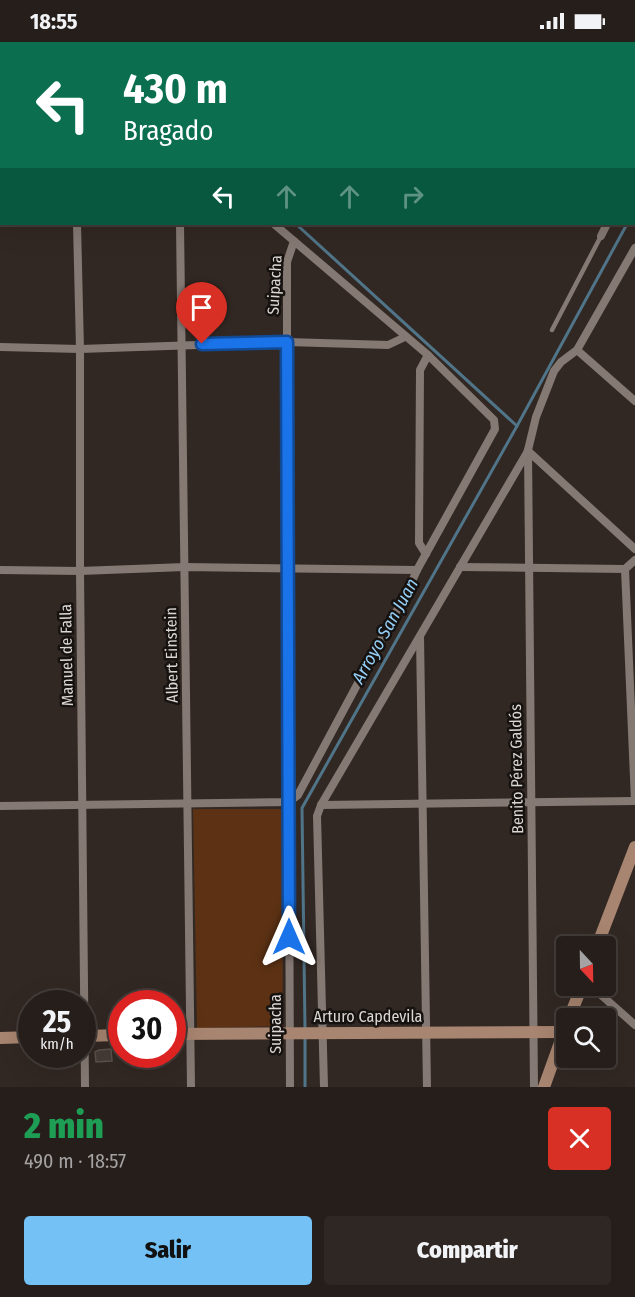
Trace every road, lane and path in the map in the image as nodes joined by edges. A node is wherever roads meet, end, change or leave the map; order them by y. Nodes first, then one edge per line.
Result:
1 (77, 225) edge
2 (180, 225) edge
3 (275, 225) edge
4 (606, 225) edge
5 (601, 236) joint
6 (294, 241) junction
7 (635, 248) edge
8 (632, 264) edge
9 (552, 330) dead end
10 (405, 337) junction
11 (287, 342) junction
12 (181, 345) junction
13 (0, 347) edge
14 (80, 349) junction
15 (577, 350) junction
16 (428, 355) junction
17 (635, 401) edge
18 (527, 452) junction
19 (635, 549) edge
20 (426, 554) junction
21 (635, 560) edge
22 (185, 567) junction
23 (460, 567) junction
24 (529, 567) junction
25 (287, 568) junction
26 (625, 569) junction
27 (0, 570) edge
28 (80, 570) junction
29 (417, 570) junction
30 (420, 635) junction
31 (635, 801) edge
32 (289, 802) junction
33 (423, 802) junction
34 (531, 802) junction
35 (188, 803) junction
36 (321, 805) junction
37 (0, 806) edge
38 (83, 806) junction
39 (635, 847) edge
40 (601, 936) edge
41 (84, 990) edge
42 (602, 996) edge
43 (635, 1025) edge
44 (556, 1029) edge
45 (534, 1031) junction
46 (426, 1032) junction
47 (293, 1033) junction
48 (320, 1033) junction
49 (186, 1034) edge
50 (191, 1034) junction
51 (18, 1037) edge
52 (0, 1038) edge
53 (556, 1053) edge
54 (85, 1068) edge
55 (85, 1087) edge
56 (190, 1087) edge
57 (290, 1087) edge
58 (324, 1087) edge
59 (427, 1087) edge
60 (534, 1087) edge
61 (544, 1087) edge

1 - 14 street, Manuel de Falla
2 - 12 street, Albert Einstein
3 - 6 street
4 - 5 street
5 - 9 lane
6 - 10 street
6 - 11 street, Suipacha
7 - 8 street, Benito Pérez Galdós
8 - 15 street, Benito Pérez Galdós
10 - 11 street
10 - 16 street
11 - 12 street
11 - 25 street, Suipacha
12 - 14 street
12 - 22 street, Albert Einstein
13 - 14 street
14 - 28 street, Manuel de Falla
15 - 17 street
15 - 18 street, Benito Pérez Galdós
16 - 20 street
16 - 20 street
18 - 19 street
18 - 23 street
18 - 24 street, Benito Pérez Galdós
20 - 29 street
21 - 26 street
22 - 25 street
22 - 28 street
22 - 35 street, Albert Einstein
23 - 24 street
23 - 30 street
24 - 26 street
24 - 34 street, Benito Pérez Galdós
25 - 29 street
25 - 32 street, Suipacha
26 - 31 street
27 - 28 street
28 - 38 street, Manuel de Falla
29 - 32 street
30 - 33 street
30 - 36 street
31 - 34 street
32 - 35 street
32 - 47 street, Suipacha
33 - 34 street
33 - 36 street
33 - 46 street
34 - 45 street, Benito Pérez Galdós
35 - 38 street
35 - 50 street, Albert Einstein
36 - 48 street
37 - 38 street
38 - 41 street, Manuel de Falla
39 - 40 street
42 - 43 street
44 - 45 street, Arturo Capdevila
45 - 46 street, Arturo Capdevila
45 - 60 street, Benito Pérez Galdós
46 - 48 street, Arturo Capdevila
46 - 59 street
47 - 48 street, Arturo Capdevila
47 - 50 street, Arturo Capdevila
47 - 57 street, Suipacha
48 - 58 street
49 - 50 street, Arturo Capdevila
50 - 56 street, Albert Einstein
51 - 52 street
53 - 61 street
54 - 55 street, Manuel de Falla

